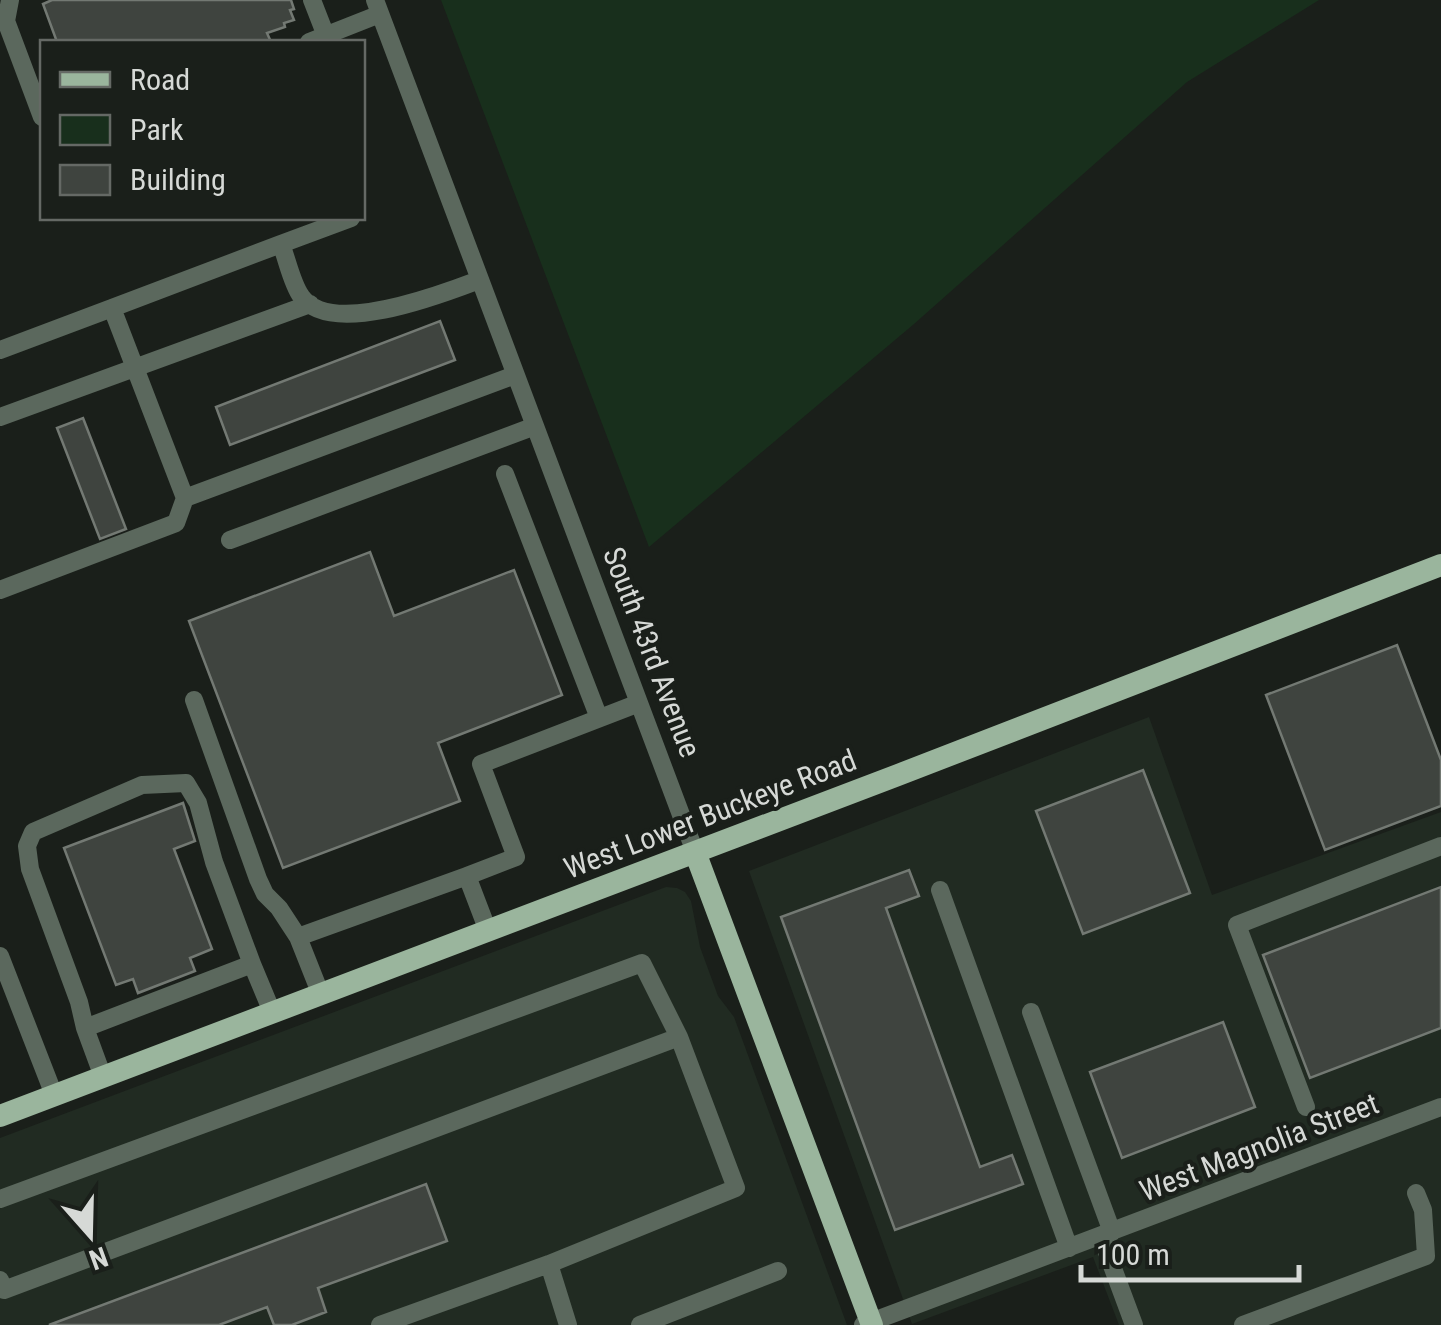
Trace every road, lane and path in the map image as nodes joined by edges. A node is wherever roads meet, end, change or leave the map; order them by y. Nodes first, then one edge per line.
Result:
1 (10, 0) edge
2 (312, 0) edge
3 (378, 7) edge
4 (317, 39) edge
5 (40, 112) edge
6 (345, 220) edge
7 (281, 244) junction
8 (480, 280) junction
9 (310, 304) junction
10 (112, 308) junction
11 (0, 350) edge
12 (135, 368) junction
13 (515, 375) junction
14 (0, 417) edge
15 (535, 426) junction
16 (505, 474) dead end
17 (184, 498) junction
18 (230, 540) dead end
19 (1441, 567) edge
20 (0, 590) edge
21 (194, 700) dead end
22 (639, 703) junction
23 (599, 718) junction
24 (1441, 846) edge
25 (694, 852) junction
26 (467, 876) junction
27 (940, 890) dead end
28 (488, 931) junction
29 (298, 938) junction
30 (0, 956) edge
31 (252, 964) junction
32 (321, 995) junction
33 (272, 1012) junction
34 (1031, 1012) dead end
35 (86, 1028) junction
36 (679, 1037) junction
37 (103, 1077) junction
38 (54, 1095) junction
39 (1306, 1107) dead end
40 (1441, 1108) edge
41 (0, 1116) edge
42 (1416, 1193) dead end
43 (0, 1199) edge
44 (1107, 1234) junction
45 (1069, 1248) junction
46 (548, 1264) junction
47 (778, 1271) dead end
48 (2, 1289) edge
49 (869, 1324) edge
50 (380, 1325) edge
51 (568, 1325) edge
52 (640, 1325) edge
53 (1134, 1325) edge
54 (1243, 1325) edge

1 - 5 street
2 - 4 street
3 - 4 street
3 - 8 street, South 43rd Avenue
6 - 7 street
7 - 9 street
7 - 10 street
8 - 9 street
8 - 13 street, South 43rd Avenue
9 - 12 street
10 - 11 street
10 - 12 street
12 - 14 street
12 - 17 street
13 - 15 street, South 43rd Avenue
13 - 17 street
15 - 18 street
15 - 22 street, South 43rd Avenue
16 - 23 street
17 - 20 street
19 - 25 main road, West Lower Buckeye Road
21 - 29 street
22 - 23 street
22 - 25 street, South 43rd Avenue
23 - 26 street
24 - 39 street
25 - 28 main road, West Lower Buckeye Road
25 - 49 main road, South 43rd Avenue
26 - 28 street
26 - 29 street
27 - 45 street
28 - 32 main road, West Lower Buckeye Road
29 - 32 street
30 - 38 street
31 - 33 street
31 - 35 street
31 - 35 street
32 - 33 main road, West Lower Buckeye Road
33 - 37 main road, West Lower Buckeye Road
34 - 44 street
35 - 37 street
36 - 43 street
36 - 46 street
36 - 48 street
37 - 38 main road, West Lower Buckeye Road
38 - 41 main road, West Lower Buckeye Road
40 - 44 street, West Magnolia Street
42 - 54 street
44 - 45 street, West Magnolia Street
44 - 53 street
45 - 49 street, West Magnolia Street
46 - 50 street
46 - 51 street
47 - 52 street

